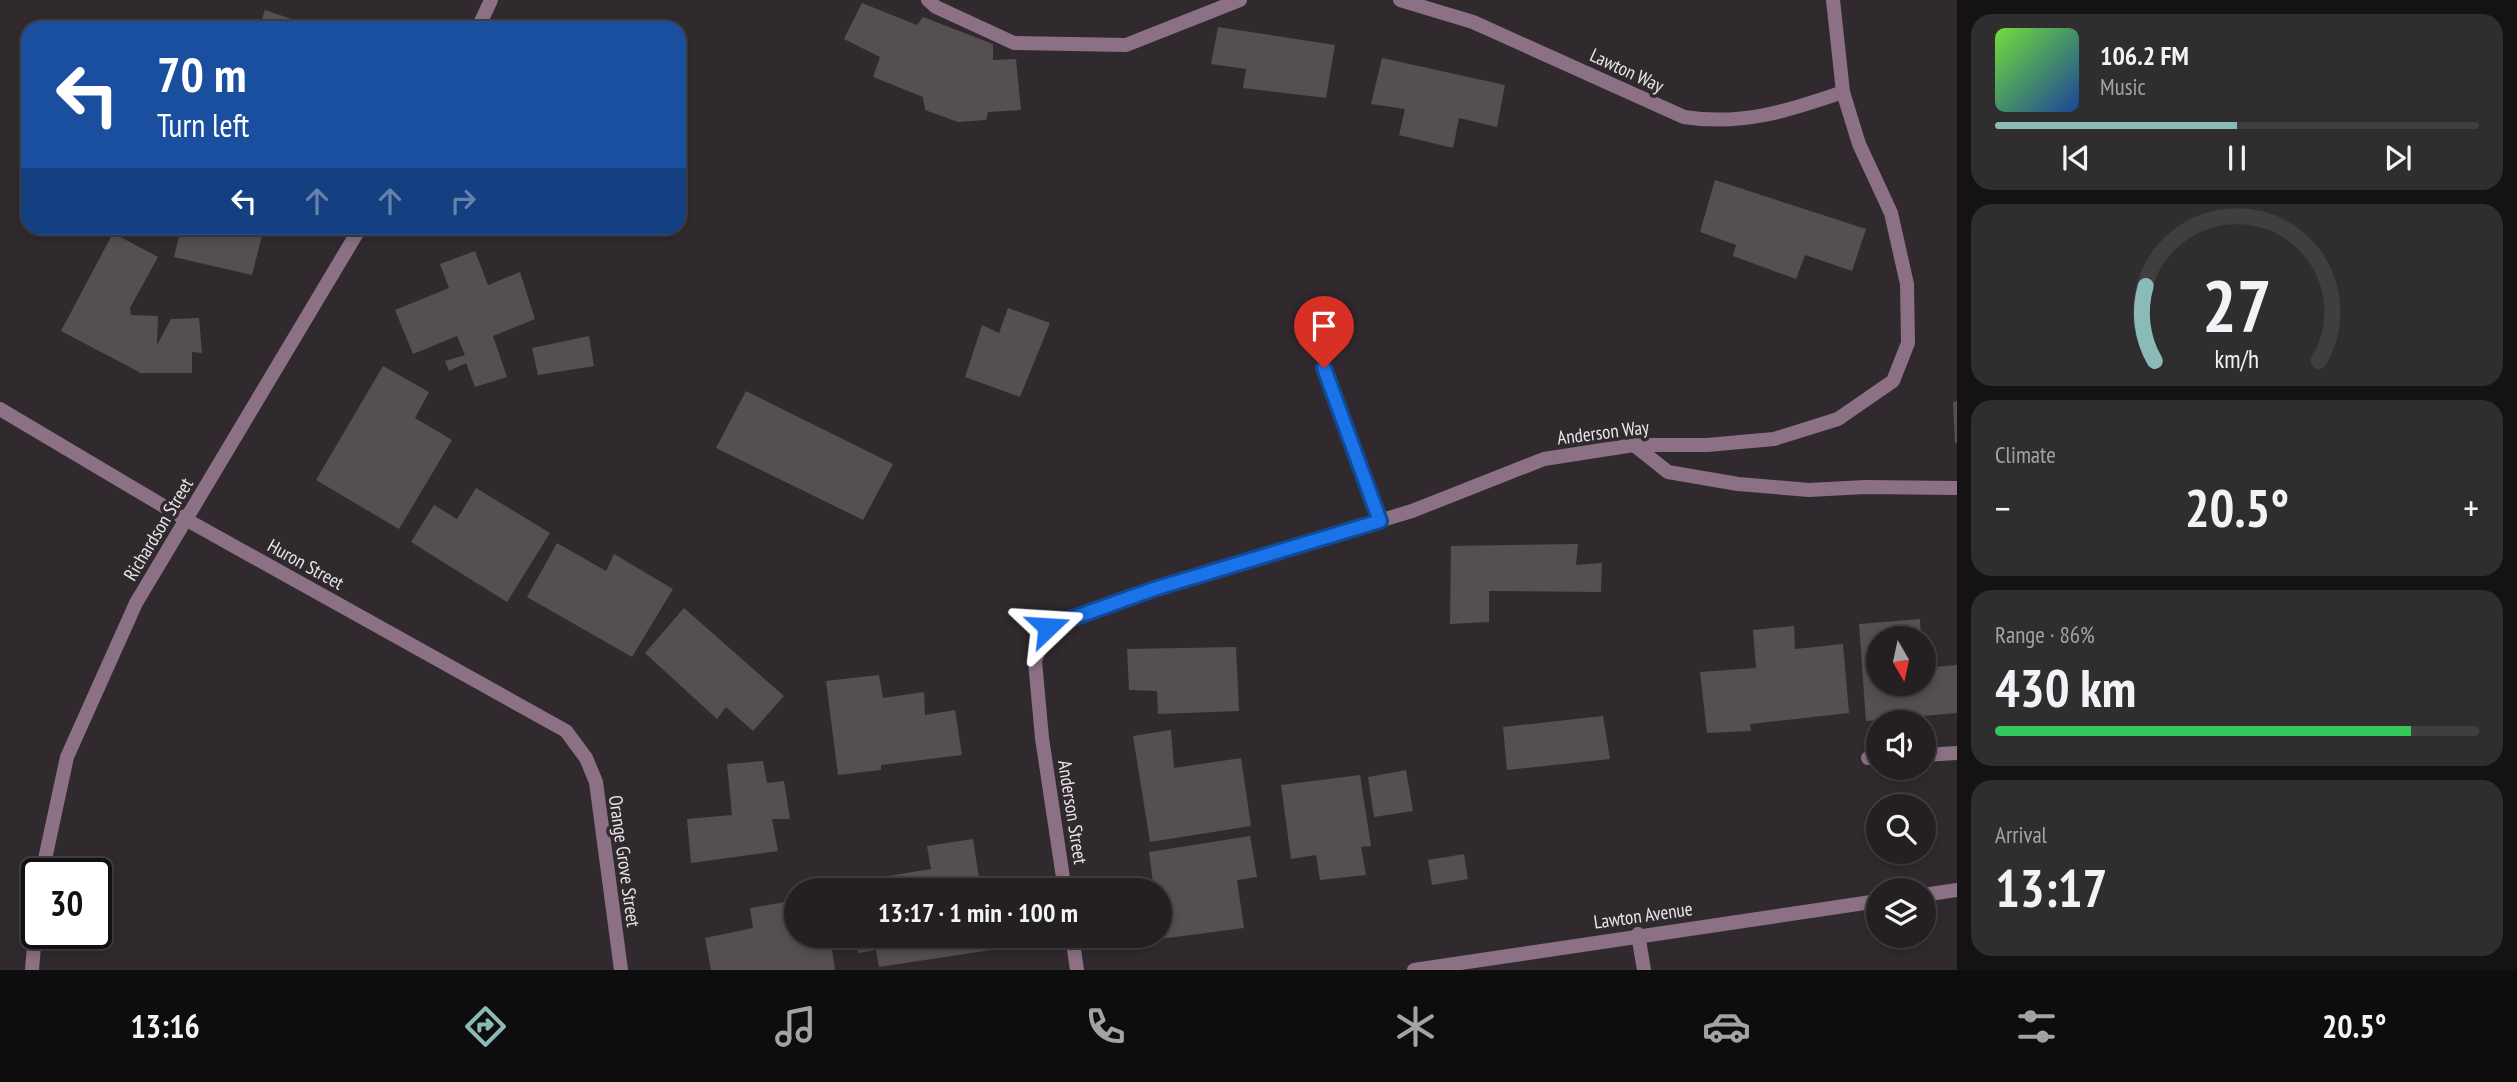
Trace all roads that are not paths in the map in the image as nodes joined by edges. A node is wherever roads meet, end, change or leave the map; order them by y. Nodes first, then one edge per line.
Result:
1 (491, 0) edge
2 (928, 0) edge
3 (1240, 0) edge
4 (1400, 0) edge
5 (1833, 0) edge
6 (481, 21) edge
7 (1843, 92) junction
8 (356, 235) edge
9 (1324, 368) dead end
10 (0, 409) edge
11 (1634, 445) junction
12 (1957, 488) edge
13 (187, 520) junction
14 (1380, 521) junction
15 (1042, 738) joint
16 (1957, 753) edge
17 (1936, 754) edge
18 (586, 758) joint
19 (45, 858) edge
20 (1063, 878) edge
21 (1957, 890) edge
22 (1936, 893) edge
23 (1866, 903) edge
24 (1638, 934) junction
25 (1074, 948) edge
26 (34, 949) edge
27 (32, 970) edge
28 (621, 970) edge
29 (1077, 970) edge
30 (1413, 970) edge
31 (1644, 970) edge

1 - 6 street
2 - 3 street
4 - 7 street, Lawton Way
5 - 7 street, Anderson Way
7 - 11 street, Anderson Way
8 - 13 street, Richardson Street
9 - 14 street
10 - 13 street, Huron Street
11 - 12 street
11 - 14 street, Anderson Way
13 - 18 street, Huron Street
13 - 19 street, Richardson Street
14 - 15 street, Anderson Way
15 - 20 street, Anderson Street
16 - 17 street
18 - 28 street, Orange Grove Street
21 - 22 street
23 - 24 street, Lawton Avenue
24 - 30 street, Lawton Avenue
24 - 31 street
25 - 29 street
26 - 27 street

